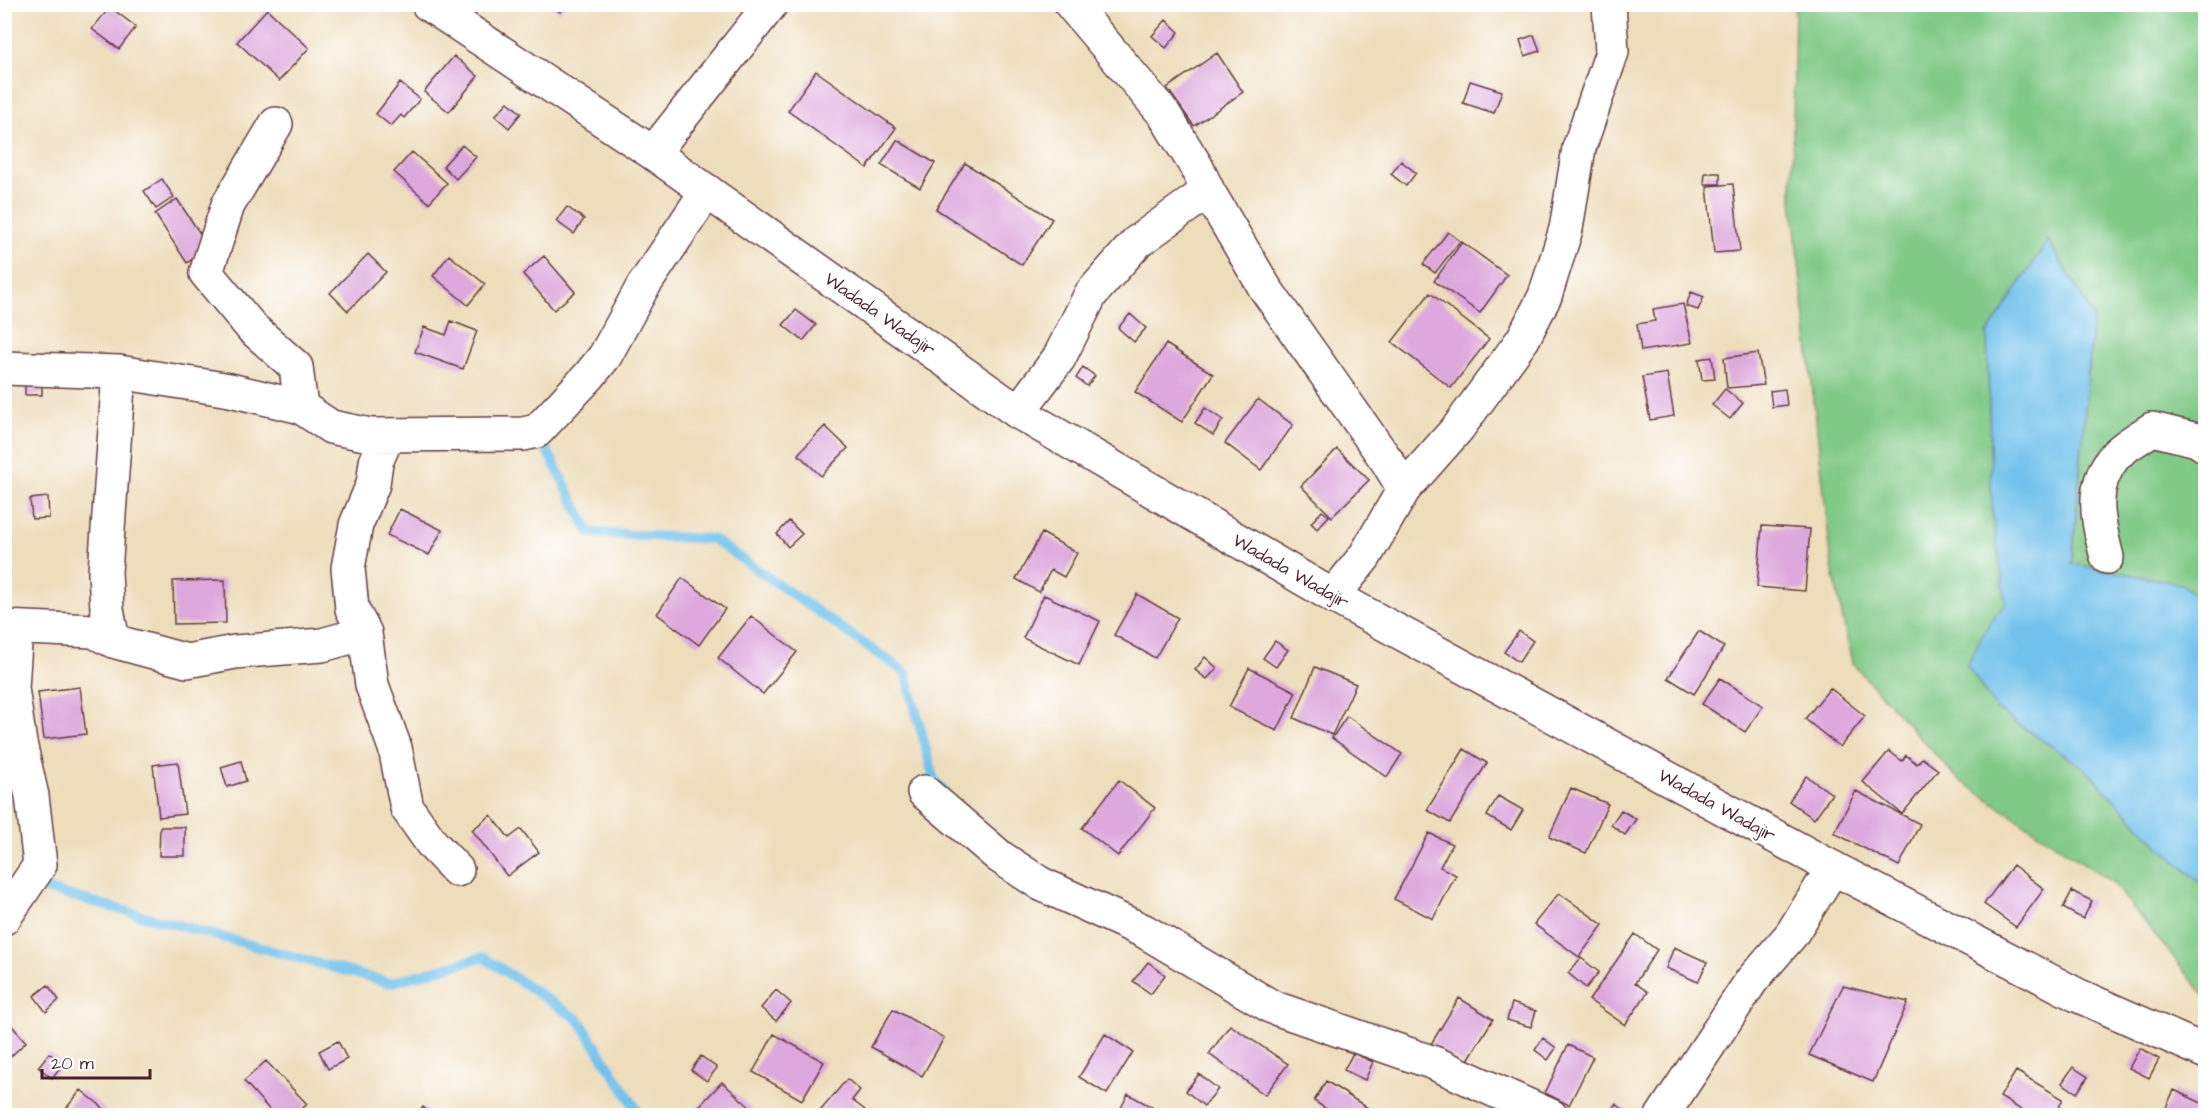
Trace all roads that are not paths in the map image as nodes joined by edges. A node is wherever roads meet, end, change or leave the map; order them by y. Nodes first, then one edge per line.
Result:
1 (428, 4) edge
2 (771, 4) edge
3 (1071, 4) edge
4 (1609, 4) edge
5 (276, 124) dead end
6 (653, 153) junction
7 (707, 191) junction
8 (1208, 191) junction
9 (4, 368) edge
10 (119, 372) junction
11 (301, 407) junction
12 (1018, 412) junction
13 (388, 435) junction
14 (2205, 446) edge
15 (1404, 489) junction
16 (2107, 557) dead end
17 (1333, 596) junction
18 (10, 628) edge
19 (364, 633) junction
20 (112, 641) junction
21 (924, 792) dead end
22 (1833, 868) junction
23 (457, 870) dead end
24 (4, 918) edge
25 (2205, 1052) edge
26 (1551, 1116) edge
27 (1662, 1116) edge

1 - 6 street, Wadada Wadajir
2 - 6 street
3 - 8 street
4 - 15 street
5 - 11 street
6 - 7 street, Wadada Wadajir
7 - 12 street, Wadada Wadajir
7 - 13 street
8 - 12 street
8 - 15 street
9 - 10 street
10 - 11 street
10 - 20 street
11 - 13 street
12 - 17 street, Wadada Wadajir
13 - 19 street
14 - 16 street
15 - 17 street
17 - 22 street, Wadada Wadajir
18 - 20 street
18 - 24 street
19 - 20 street
19 - 23 street
21 - 26 street
22 - 25 street, Wadada Wadajir
22 - 27 street

